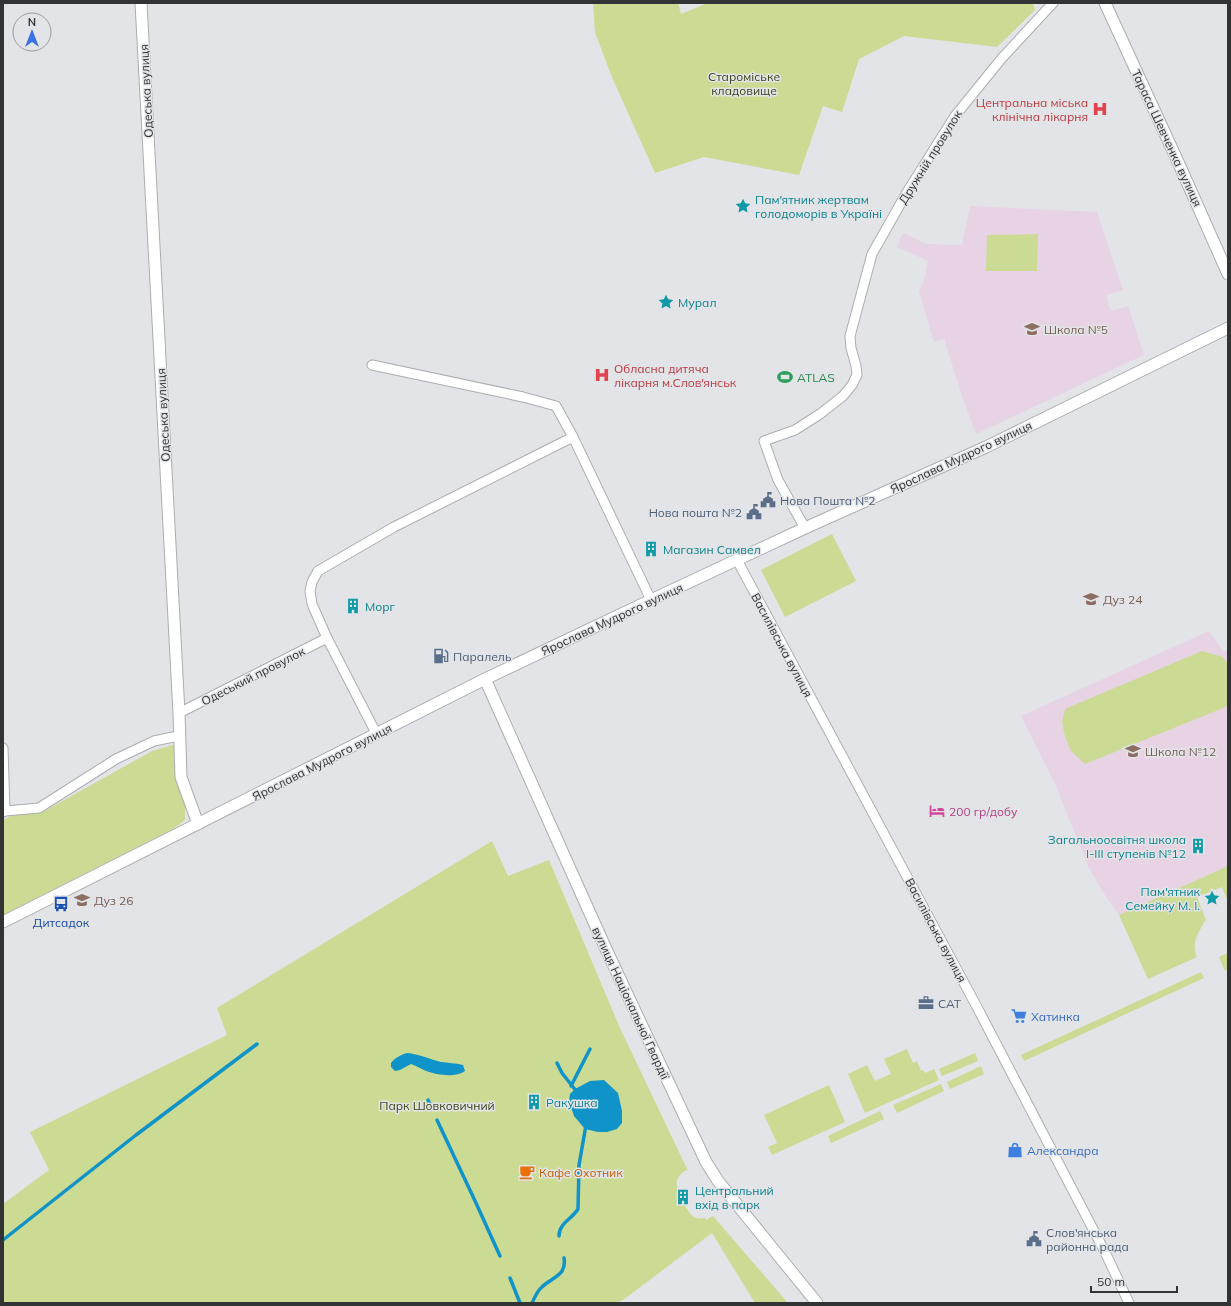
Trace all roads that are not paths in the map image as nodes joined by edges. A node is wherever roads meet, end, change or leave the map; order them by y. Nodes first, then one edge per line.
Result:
1 (141, 3) edge
2 (1053, 3) edge
3 (1104, 3) edge
4 (1228, 274) edge
5 (1228, 328) edge
6 (372, 365) dead end
7 (573, 437) junction
8 (805, 528) junction
9 (737, 560) junction
10 (651, 600) junction
11 (328, 638) junction
12 (485, 679) junction
13 (179, 713) junction
14 (376, 734) junction
15 (180, 736) junction
16 (3, 748) edge
17 (4, 812) edge
18 (198, 824) junction
19 (3, 922) edge
20 (816, 1303) edge
21 (1129, 1303) edge

1 - 13 street, Одеська вулиця
2 - 8 street, Дружній провулок
3 - 4 street, Тараса Шевченка вулиця
5 - 8 street, Ярослава Мудрого вулиця
6 - 7 street
7 - 10 street
7 - 11 street
8 - 9 street, Ярослава Мудрого вулиця
9 - 10 street, Ярослава Мудрого вулиця
9 - 21 street, Василівська вулиця
10 - 12 street, Ярослава Мудрого вулиця
11 - 13 street, Одеський провулок
11 - 14 street
12 - 14 street, Ярослава Мудрого вулиця
12 - 20 street, вулиця Національної Гвардії
13 - 15 street, Одеська вулиця
14 - 18 street, Ярослава Мудрого вулиця
15 - 17 street
15 - 18 street, Одеська вулиця
16 - 17 street
18 - 19 street, Ярослава Мудрого вулиця

